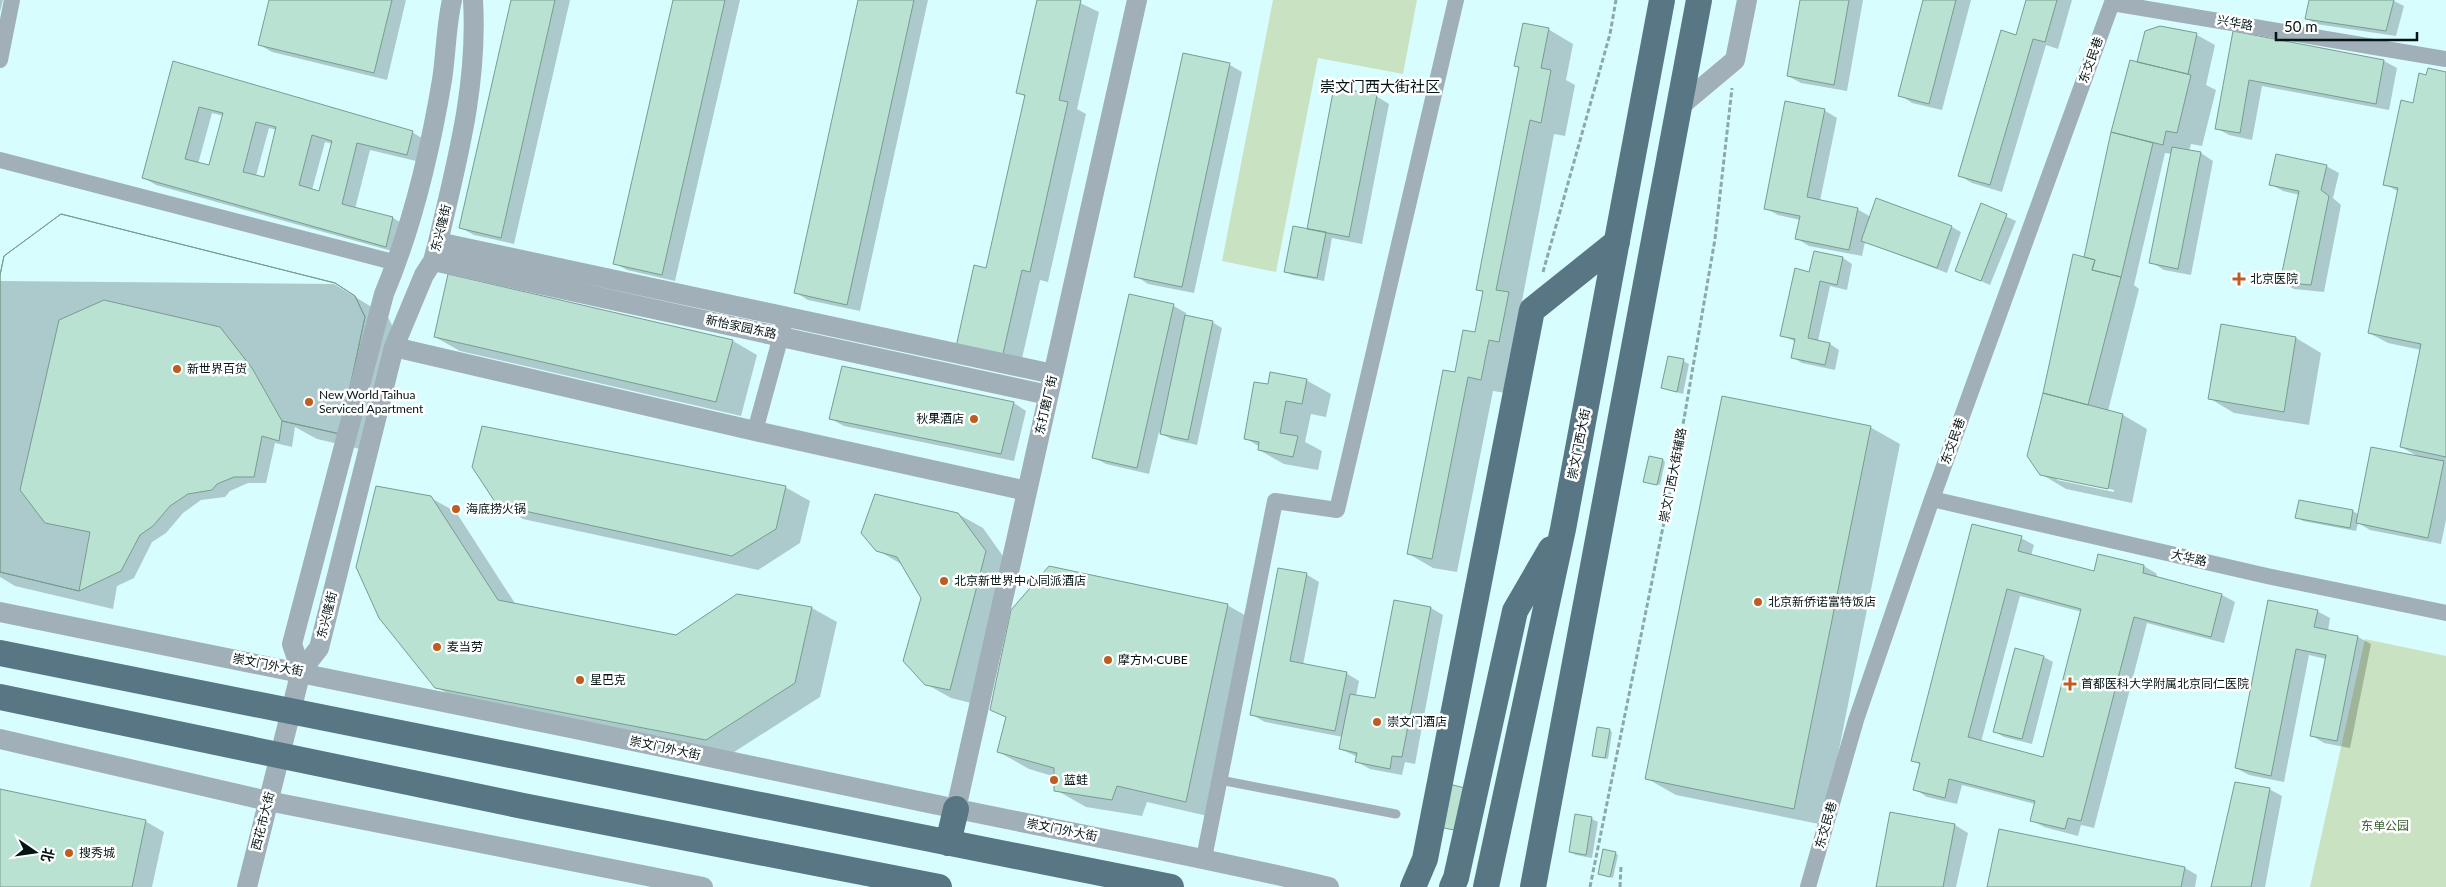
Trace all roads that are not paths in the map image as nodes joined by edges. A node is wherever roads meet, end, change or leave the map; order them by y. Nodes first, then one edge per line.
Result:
1 (12, 0) edge
2 (452, 0) edge
3 (473, 0) edge
4 (1137, 0) edge
5 (1456, 0) edge
6 (1662, 0) edge
7 (1698, 0) edge
8 (1747, 0) edge
9 (2113, 1) edge
10 (0, 60) edge
11 (2446, 60) edge
12 (1679, 107) junction
13 (0, 160) edge
14 (1616, 242) junction
15 (436, 252) junction
16 (396, 263) junction
17 (784, 326) junction
18 (394, 347) junction
19 (1053, 374) junction
20 (1048, 395) junction
21 (755, 431) junction
22 (1027, 491) junction
23 (1932, 499) junction
24 (1563, 529) junction
25 (0, 612) edge
26 (2446, 612) edge
27 (0, 653) edge
28 (301, 671) junction
29 (0, 697) edge
30 (291, 713) junction
31 (0, 739) edge
32 (280, 755) junction
33 (1220, 780) junction
34 (268, 801) junction
35 (956, 809) junction
36 (1396, 814) dead end
37 (948, 843) junction
38 (1204, 858) junction
39 (248, 887) edge
40 (703, 887) edge
41 (939, 887) edge
42 (1171, 887) edge
43 (1329, 887) edge
44 (1413, 887) edge
45 (1452, 887) edge
46 (1486, 887) edge
47 (1533, 887) edge
48 (1808, 887) edge

1 - 10 street
2 - 16 street, 东兴隆街
3 - 15 street, 东兴隆街
4 - 19 street, 东打磨厂街
5 - 33 street
6 - 14 main road, 崇文门西大街
7 - 12 main road
8 - 12 street
9 - 11 street, 兴华路
9 - 23 street, 东交民巷
12 - 47 main road
13 - 16 street
14 - 24 main road, 崇文门西大街
14 - 44 main road
15 - 17 street, 新怡家园东路
15 - 18 street, 东兴隆街
16 - 28 street, 东兴隆街
17 - 19 street, 新怡家园东路
17 - 20 street, 新怡家园东路
17 - 21 street
18 - 21 street
18 - 28 street, 东兴隆街
19 - 20 street, 东打磨厂街
20 - 22 street, 东打磨厂街
21 - 22 street
22 - 35 street, 东打磨厂街
23 - 26 street, 大华路
23 - 48 street, 东交民巷
24 - 45 main road
24 - 46 main road, 崇文门西大街
25 - 28 street, 崇文门外大街
27 - 30 main road
28 - 30 street, 西花市大街
28 - 35 street, 崇文门外大街
29 - 32 main road
30 - 32 street, 西花市大街
30 - 37 main road
31 - 34 street
32 - 34 street, 西花市大街
32 - 41 main road
33 - 36 lane
33 - 38 street
34 - 39 street, 西花市大街
34 - 40 street
35 - 37 main road
35 - 38 street, 崇文门外大街
37 - 42 main road
38 - 43 street, 崇文门外大街

